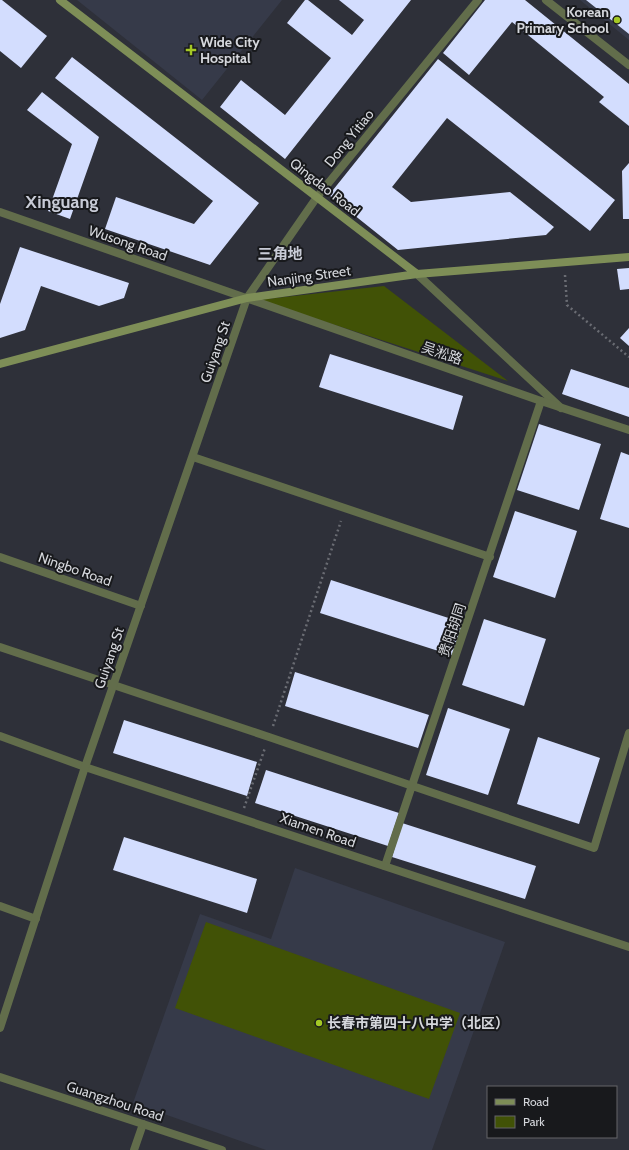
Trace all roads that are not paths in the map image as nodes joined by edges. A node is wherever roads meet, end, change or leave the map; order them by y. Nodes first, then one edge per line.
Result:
1 (60, 0) edge
2 (478, 0) edge
3 (546, 0) edge
4 (629, 65) edge
5 (317, 197) junction
6 (0, 212) edge
7 (629, 257) edge
8 (417, 274) junction
9 (247, 298) junction
10 (0, 364) edge
11 (541, 401) junction
12 (561, 408) junction
13 (629, 430) edge
14 (193, 457) junction
15 (490, 557) junction
16 (0, 558) edge
17 (141, 606) junction
18 (0, 647) edge
19 (114, 685) junction
20 (629, 733) edge
21 (0, 736) edge
22 (86, 767) junction
23 (412, 787) junction
24 (385, 866) junction
25 (0, 906) edge
26 (36, 919) junction
27 (629, 947) edge
28 (0, 1028) edge
29 (0, 1077) edge
30 (142, 1124) junction
31 (134, 1150) edge
32 (222, 1150) edge

1 - 5 main road, Qingdao Road
2 - 5 street, Dong Yitiao
3 - 4 street
5 - 8 main road, Qingdao Road
5 - 9 street, Dong Yitiao
6 - 9 street, Wusong Road
7 - 8 main road, Nanjing Street
8 - 9 main road, Nanjing Street
8 - 12 street, Qingdao Road
9 - 10 main road, Nanjing Street
9 - 11 street, 吴淞路
9 - 14 street, Guiyang St
11 - 12 street, 吴淞路
11 - 15 street, 贵阳胡同
12 - 13 street, 吴淞路
14 - 15 street
14 - 17 street, Guiyang St
15 - 23 street, 贵阳胡同
16 - 17 street, Ningbo Road
17 - 19 street, Guiyang St
18 - 19 street
19 - 22 street, Guiyang St
19 - 23 street
20 - 23 street
21 - 22 street, Xiamen Road
22 - 24 street, Xiamen Road
22 - 26 street, Guiyang St
23 - 24 street, 贵阳胡同
24 - 27 street, Xiamen Road
25 - 26 street
26 - 28 street, Guiyang St
29 - 30 street, Guangzhou Road
30 - 31 street
30 - 32 street, Guangzhou Road

